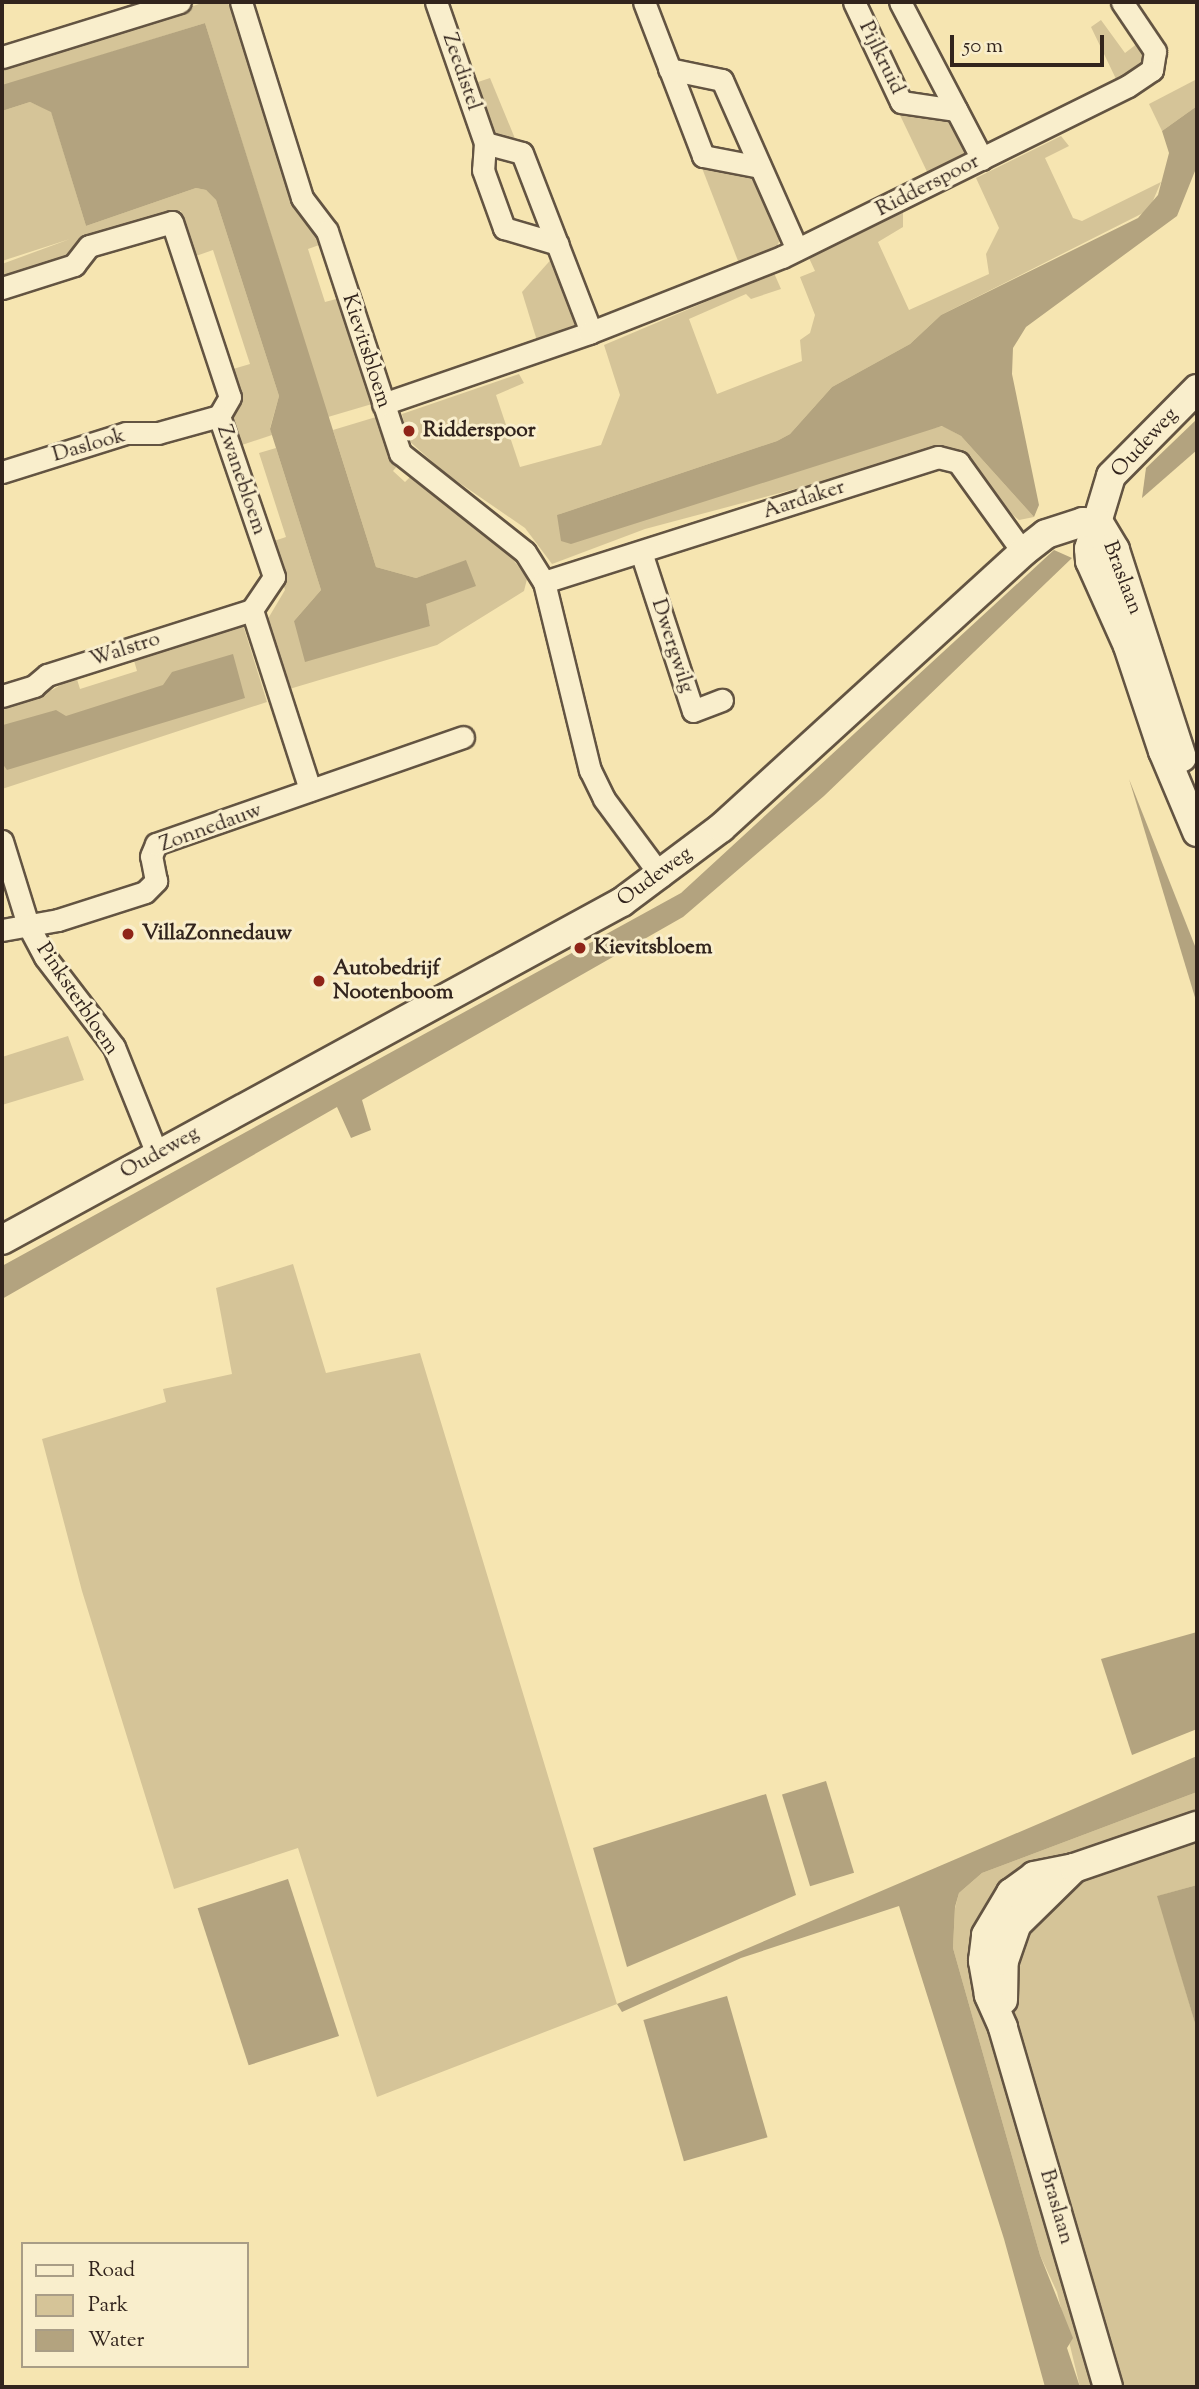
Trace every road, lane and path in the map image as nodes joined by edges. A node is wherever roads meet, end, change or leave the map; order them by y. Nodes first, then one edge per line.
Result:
1 (180, 2) edge
2 (241, 2) edge
3 (436, 2) edge
4 (644, 2) edge
5 (854, 2) edge
6 (900, 2) edge
7 (1122, 2) edge
8 (138, 8) edge
9 (2, 57) edge
10 (669, 69) junction
11 (956, 110) junction
12 (485, 143) junction
13 (982, 159) junction
14 (760, 167) junction
15 (558, 244) junction
16 (797, 250) junction
17 (2, 288) edge
18 (591, 332) junction
19 (1197, 389) edge
20 (383, 404) junction
21 (219, 416) junction
22 (2, 472) edge
23 (1099, 523) junction
24 (641, 552) junction
25 (1023, 552) junction
26 (544, 582) junction
27 (252, 610) junction
28 (2, 696) edge
29 (722, 700) dead end
30 (463, 737) dead end
31 (310, 790) junction
32 (1193, 818) edge
33 (2, 841) edge
34 (661, 876) junction
35 (29, 925) junction
36 (2, 930) edge
37 (157, 1154) junction
38 (2, 1240) edge
39 (1197, 1826) edge
40 (1108, 2387) edge

1 - 8 street
2 - 20 street, Kievitsbloem
3 - 12 street, Zeedistel
4 - 10 street
5 - 11 street, Pijlkruid
6 - 11 street, Pijlkruid
7 - 13 street, Ridderspoor
8 - 9 street
10 - 14 street
10 - 14 street
11 - 13 street, Pijlkruid
12 - 15 street
12 - 15 street, Zeedistel
13 - 16 street, Ridderspoor
14 - 16 street
15 - 18 street
16 - 18 street, Ridderspoor
17 - 21 street, Zwanebloem
18 - 20 street, Ridderspoor
19 - 23 street, Oudeweg
20 - 26 street, Kievitsbloem
21 - 22 street, Daslook
21 - 27 street, Zwanebloem
23 - 25 street, Oudeweg
23 - 32 street, Braslaan
24 - 25 street, Aardaker
24 - 26 street, Aardaker
24 - 29 street, Dwergwilg
25 - 34 street, Oudeweg
26 - 34 street, Kievitsbloem
27 - 28 street, Walstro
27 - 31 street
30 - 31 street, Zonnedauw
31 - 35 street, Zonnedauw
33 - 35 street, Pinksterbloem
34 - 37 street, Oudeweg
35 - 36 street
35 - 37 street, Pinksterbloem
37 - 38 street, Oudeweg
39 - 40 street, Braslaan

